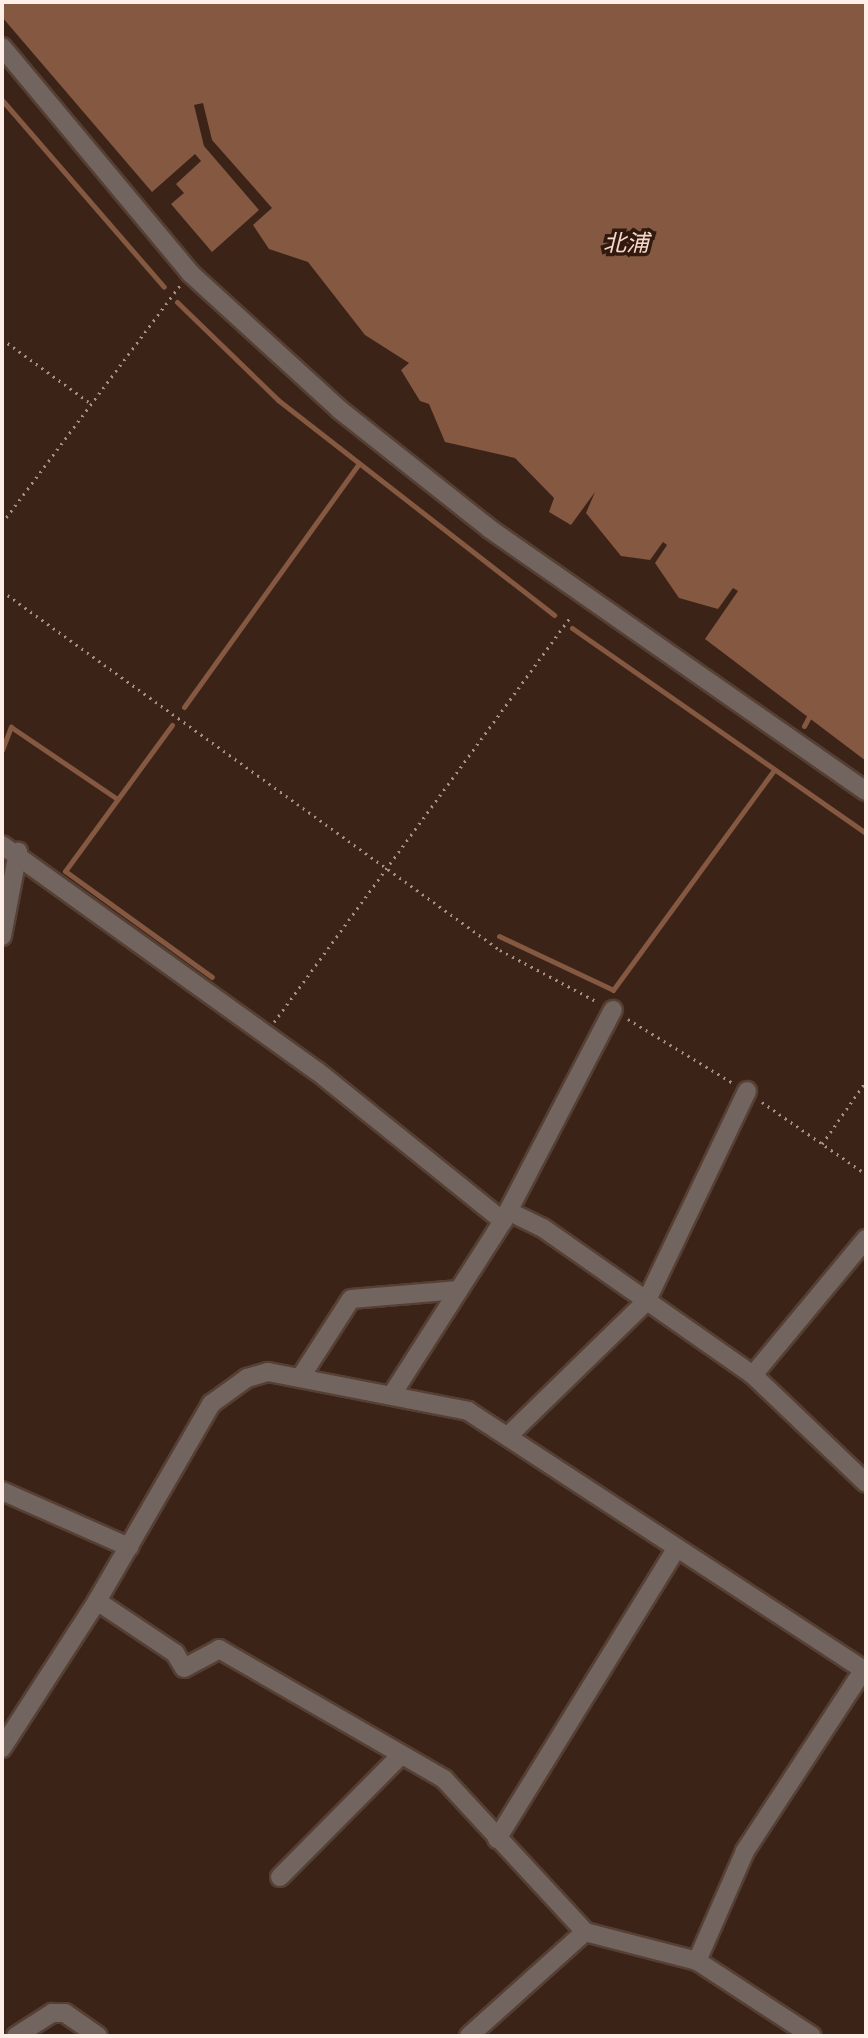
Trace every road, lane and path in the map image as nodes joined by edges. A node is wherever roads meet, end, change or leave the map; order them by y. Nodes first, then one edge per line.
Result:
1 (2, 47) edge
2 (190, 273) junction
3 (2, 339) edge
4 (89, 402) junction
5 (2, 523) edge
6 (2, 592) edge
7 (571, 616) dead end
8 (866, 791) edge
9 (10, 848) edge
10 (386, 869) junction
11 (2, 936) edge
12 (613, 1010) junction
13 (266, 1033) junction
14 (866, 1081) edge
15 (747, 1091) junction
16 (822, 1145) junction
17 (866, 1174) edge
18 (505, 1216) junction
19 (866, 1239) edge
20 (459, 1290) junction
21 (646, 1302) junction
22 (302, 1375) junction
23 (753, 1375) junction
24 (393, 1393) junction
25 (509, 1435) junction
26 (866, 1483) edge
27 (2, 1491) edge
28 (129, 1547) junction
29 (677, 1548) junction
30 (97, 1601) junction
31 (865, 1670) edge
32 (2, 1748) edge
33 (401, 1755) junction
34 (497, 1839) junction
35 (279, 1877) dead end
36 (585, 1932) junction
37 (697, 1961) junction
38 (16, 2036) edge
39 (98, 2036) edge
40 (469, 2036) edge
41 (812, 2036) edge

1 - 2 street
2 - 4 path
2 - 8 street
3 - 4 path
4 - 5 path
6 - 10 path
7 - 10 path
9 - 11 street
9 - 13 street
10 - 12 path
10 - 13 path
12 - 15 path
12 - 18 street
13 - 18 street
14 - 16 path
15 - 16 path
15 - 21 street
16 - 17 path
18 - 20 street
18 - 21 street
19 - 23 street
20 - 22 street
20 - 24 street
21 - 23 street
21 - 25 street
22 - 24 street
22 - 28 street
23 - 26 street
24 - 25 street
25 - 29 street
27 - 28 street
28 - 30 street
29 - 31 street
29 - 34 street
30 - 32 street
30 - 33 street
31 - 37 street
33 - 34 street
33 - 35 street
34 - 36 street
36 - 37 street
36 - 40 street
37 - 41 street
38 - 39 street

